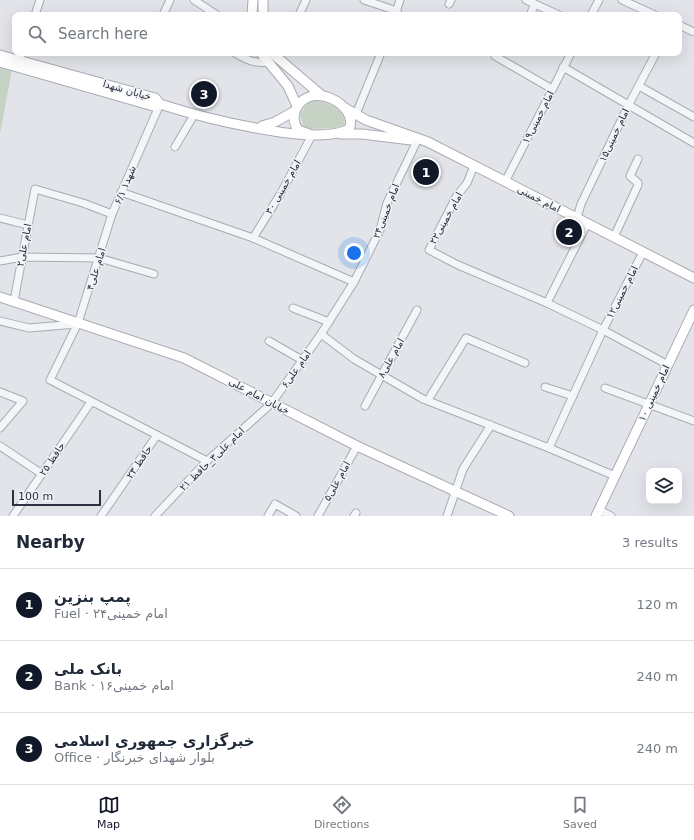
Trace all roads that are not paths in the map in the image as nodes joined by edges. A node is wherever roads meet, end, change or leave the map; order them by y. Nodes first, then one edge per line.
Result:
1 (40, 0) edge
2 (170, 0) edge
3 (194, 0) edge
4 (253, 0) edge
5 (263, 0) edge
6 (306, 0) edge
7 (364, 0) edge
8 (400, 0) edge
9 (526, 0) edge
10 (599, 0) edge
11 (622, 0) edge
12 (535, 4) junction
13 (36, 12) edge
14 (164, 12) edge
15 (212, 12) edge
16 (252, 12) edge
17 (263, 12) edge
18 (300, 12) edge
19 (394, 12) edge
20 (396, 12) edge
21 (531, 12) edge
22 (552, 12) edge
23 (593, 12) edge
24 (648, 12) edge
25 (682, 26) edge
26 (694, 32) edge
27 (0, 55) edge
28 (12, 56) edge
29 (21, 56) edge
30 (240, 56) edge
31 (273, 56) edge
32 (380, 56) edge
33 (495, 56) dead end
34 (569, 56) edge
35 (654, 56) edge
36 (0, 62) edge
37 (563, 67) junction
38 (639, 86) junction
39 (104, 88) junction
40 (552, 89) junction
41 (321, 95) junction
42 (160, 104) junction
43 (628, 106) junction
44 (345, 108) junction
45 (296, 109) junction
46 (356, 114) junction
47 (194, 115) junction
48 (694, 117) edge
49 (366, 120) junction
50 (258, 128) junction
51 (335, 134) junction
52 (362, 134) junction
53 (312, 135) junction
54 (417, 141) junction
55 (428, 142) junction
56 (694, 144) edge
57 (175, 147) dead end
58 (638, 159) dead end
59 (474, 166) junction
60 (505, 182) junction
61 (35, 189) joint
62 (121, 192) junction
63 (112, 214) junction
64 (0, 218) edge
65 (577, 218) junction
66 (587, 224) junction
67 (28, 225) junction
68 (614, 237) junction
69 (253, 238) junction
70 (643, 252) junction
71 (22, 257) junction
72 (99, 258) junction
73 (0, 261) edge
74 (154, 274) dead end
75 (694, 278) edge
76 (354, 282) junction
77 (0, 297) edge
78 (14, 301) junction
79 (547, 303) junction
80 (293, 308) dead end
81 (417, 310) dead end
82 (694, 310) edge
83 (0, 321) edge
84 (328, 322) junction
85 (78, 324) junction
86 (603, 330) junction
87 (321, 334) junction
88 (269, 341) dead end
89 (302, 360) junction
90 (525, 363) dead end
91 (668, 365) junction
92 (381, 375) junction
93 (545, 387) dead end
94 (606, 388) dead end
95 (0, 392) edge
96 (573, 396) junction
97 (428, 400) junction
98 (91, 402) junction
99 (271, 404) junction
100 (649, 404) junction
101 (365, 406) dead end
102 (694, 421) edge
103 (490, 425) junction
104 (0, 428) edge
105 (157, 435) junction
106 (0, 446) edge
107 (357, 446) junction
108 (549, 448) junction
109 (207, 462) junction
110 (42, 474) junction
111 (615, 476) junction
112 (455, 492) junction
113 (598, 513) edge
114 (13, 516) edge
115 (101, 516) edge
116 (155, 516) edge
117 (268, 516) edge
118 (296, 516) edge
119 (318, 516) edge
120 (447, 516) edge
121 (509, 516) edge
122 (612, 516) edge

1 - 13 street
2 - 14 street
3 - 15 street
4 - 16 main road
5 - 17 main road
6 - 18 street
7 - 19 street
8 - 20 street
9 - 12 street
10 - 23 street
11 - 24 street
12 - 21 street
12 - 22 street
25 - 26 street
27 - 28 main road, خیابان شهدا
29 - 39 main road, خیابان شهدا
30 - 31 street
31 - 41 main road
31 - 45 main road
32 - 46 street
33 - 40 street
34 - 37 street, امام خمینی۱۹
35 - 38 street, امام خمینی۱۵
36 - 39 main road, خیابان شهدا
37 - 40 street, امام خمینی۱۹
37 - 43 street
38 - 43 street, امام خمینی۱۵
38 - 48 street
39 - 42 main road, خیابان شهدا
40 - 60 street, امام خمینی۱۹
41 - 44 main road
41 - 45 main road
42 - 47 main road, خیابان شهدا
42 - 62 street, شهد۱ ۶/۱
43 - 56 street
43 - 65 street, امام خمینی۱۵
44 - 46 main road, امام خمینی
44 - 51 main road
45 - 50 main road
45 - 53 main road
46 - 49 main road, امام خمینی
47 - 50 main road, خیابان شهدا
47 - 57 street
49 - 52 main road
49 - 55 main road, امام خمینی
50 - 53 main road, خیابان شهدا
51 - 52 main road, امام خمینی
51 - 53 main road
52 - 54 main road, امام خمینی
53 - 69 street, امام خمینی ۳۰
54 - 55 main road, امام خمینی
54 - 76 street, امام خمینی۲۴
55 - 59 main road, امام خمینی
58 - 68 street
59 - 60 main road, امام خمینی
59 - 79 street, امام خمینی۲۲
60 - 65 main road, امام خمینی
61 - 63 street, شهد۱ ۶/۱
61 - 67 street, امام علی۲
62 - 63 street, شهد۱ ۶/۱
62 - 69 street
63 - 72 street, امام علی۴
64 - 67 street
65 - 66 main road, امام خمینی
66 - 68 main road, امام خمینی
66 - 79 street
67 - 71 street, امام علی۲
68 - 70 main road, امام خمینی
69 - 76 street
70 - 75 main road, امام خمینی
70 - 86 street, امام خمینی۱۲
71 - 72 street
71 - 73 street
71 - 78 street, امام علی۲
72 - 74 street
72 - 85 street, امام علی۴
76 - 84 street, امام خمینی۲۴
77 - 78 main road, خیابان امام علی
78 - 85 main road, خیابان امام علی
79 - 86 street
80 - 84 street
81 - 92 street, امام علی۸
82 - 91 main road, امام خمینی ۱۰
83 - 85 street
84 - 87 street, امام خمینی۲۴
85 - 98 street, امام علی۴
85 - 99 main road, خیابان امام علی
86 - 91 street, امام خمینی۱۲
86 - 96 street
87 - 89 street, امام علی۶
87 - 92 street
88 - 89 street
89 - 99 street, امام علی۶
90 - 97 street
91 - 100 main road, امام خمینی ۱۰
92 - 97 street
92 - 101 street, امام علی۸
93 - 96 street
94 - 100 street
95 - 104 street
96 - 108 street
97 - 103 street
98 - 105 street
98 - 110 street, حافظ ۲۵
99 - 107 main road, خیابان امام علی
99 - 109 street, امام علی۳_حافظ ۲۱
100 - 102 street
100 - 111 main road, امام خمینی ۱۰
103 - 108 street
103 - 112 street
105 - 109 street, حافظ ۲۳
105 - 115 street, حافظ ۲۳
106 - 110 street
107 - 112 main road, خیابان امام علی
107 - 119 street, امام علی۵
108 - 111 street
109 - 116 street, امام علی۳_حافظ ۲۱
110 - 114 street, حافظ ۲۵
111 - 113 main road, امام خمینی ۱۰
112 - 120 street
112 - 121 main road, خیابان امام علی
113 - 122 street
117 - 118 street

